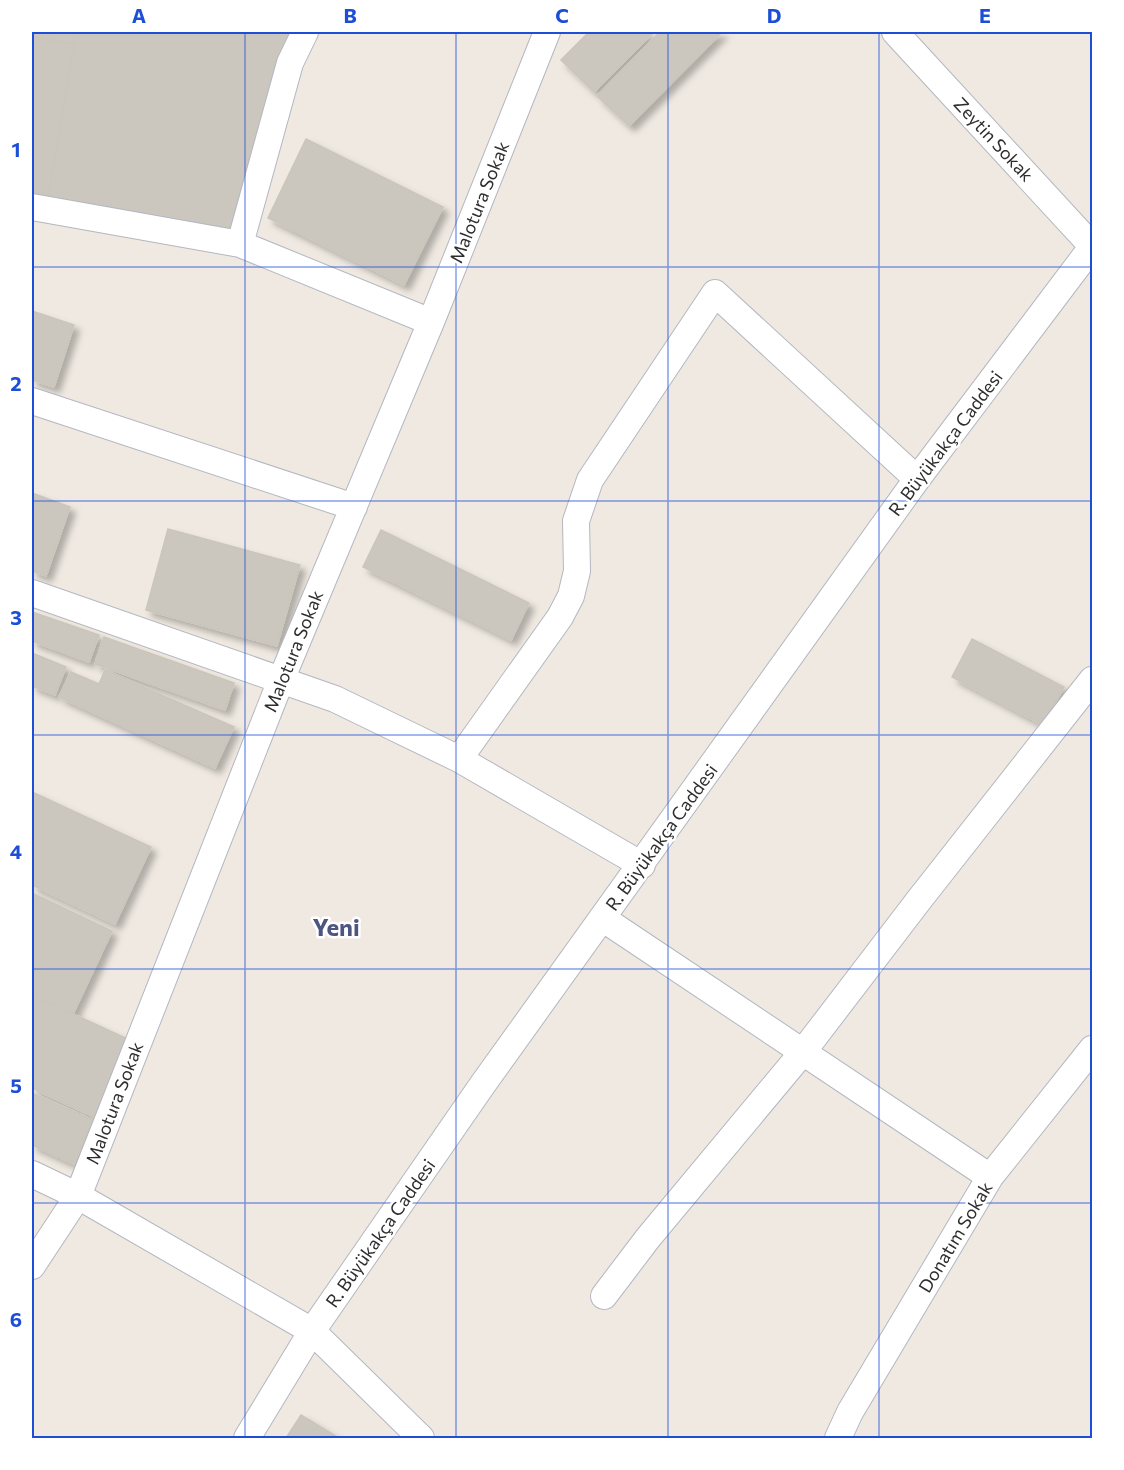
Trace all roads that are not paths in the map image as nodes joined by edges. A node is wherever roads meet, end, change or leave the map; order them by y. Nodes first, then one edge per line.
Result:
1 (305, 32) edge
2 (547, 32) edge
3 (895, 32) edge
4 (32, 207) edge
5 (240, 244) junction
6 (1092, 247) edge
7 (431, 322) junction
8 (32, 401) edge
9 (917, 479) junction
10 (354, 507) junction
11 (32, 593) edge
12 (281, 680) junction
13 (1092, 681) edge
14 (459, 759) junction
15 (642, 865) junction
16 (602, 918) junction
17 (1092, 1049) edge
18 (802, 1053) junction
19 (32, 1174) edge
20 (990, 1177) junction
21 (78, 1196) junction
22 (32, 1266) edge
23 (604, 1296) dead end
24 (312, 1331) junction
25 (247, 1438) edge
26 (421, 1438) edge
27 (838, 1438) edge

1 - 5 street
2 - 7 street, Malotura Sokak
3 - 6 street, Zeytin Sokak
4 - 5 street
5 - 7 street
6 - 9 street, R. Büyükakça Caddesi
7 - 10 street, Malotura Sokak
8 - 10 street
9 - 14 street
9 - 15 street, R. Büyükakça Caddesi
10 - 12 street, Malotura Sokak
11 - 12 street
12 - 14 street
12 - 21 street, Malotura Sokak
13 - 18 street
14 - 15 street
15 - 16 street, R. Büyükakça Caddesi
16 - 18 street
16 - 24 street, R. Büyükakça Caddesi
17 - 20 street, Donatım Sokak
18 - 20 street
18 - 23 street
19 - 21 street
20 - 27 street, Donatım Sokak
21 - 22 street, Malotura Sokak
21 - 24 street
24 - 25 street, R. Büyükakça Caddesi
24 - 26 street

